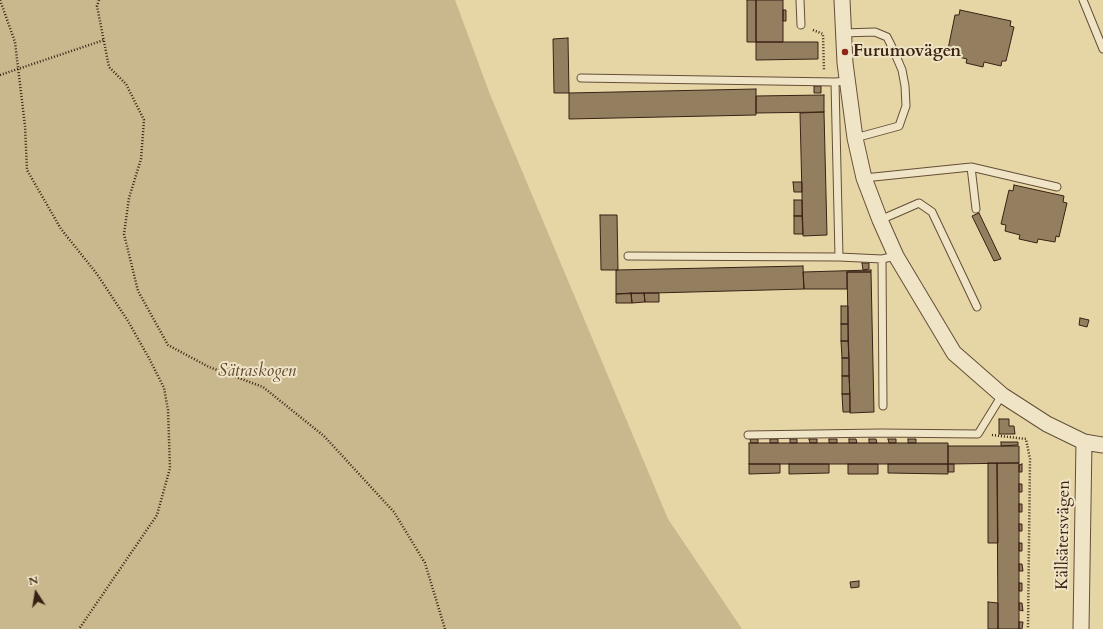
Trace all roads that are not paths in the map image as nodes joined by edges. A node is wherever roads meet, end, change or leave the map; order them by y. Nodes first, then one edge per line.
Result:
1 (800, 0) edge
2 (842, 0) edge
3 (1083, 0) edge
4 (801, 25) road end
5 (843, 33) junction
6 (1103, 49) edge
7 (581, 78) dead end
8 (841, 81) junction
9 (855, 138) junction
10 (971, 167) junction
11 (864, 178) junction
12 (1057, 187) dead end
13 (976, 209) dead end
14 (880, 220) junction
15 (628, 256) dead end
16 (839, 257) junction
17 (889, 258) junction
18 (977, 307) dead end
19 (1002, 395) junction
20 (883, 406) dead end
21 (748, 435) dead end
22 (1084, 442) junction
23 (1103, 446) edge
24 (1081, 629) edge

1 - 4 lane
2 - 5 street
3 - 6 lane
5 - 8 street
5 - 9 lane
7 - 8 lane
8 - 9 street
8 - 16 lane
9 - 11 street
10 - 11 lane
10 - 12 lane
10 - 13 lane
11 - 14 street
14 - 17 street
14 - 18 lane
15 - 16 lane
16 - 17 lane
17 - 19 street
17 - 20 lane
19 - 21 lane
19 - 22 street
22 - 23 street
22 - 24 street, Källsätersvägen

